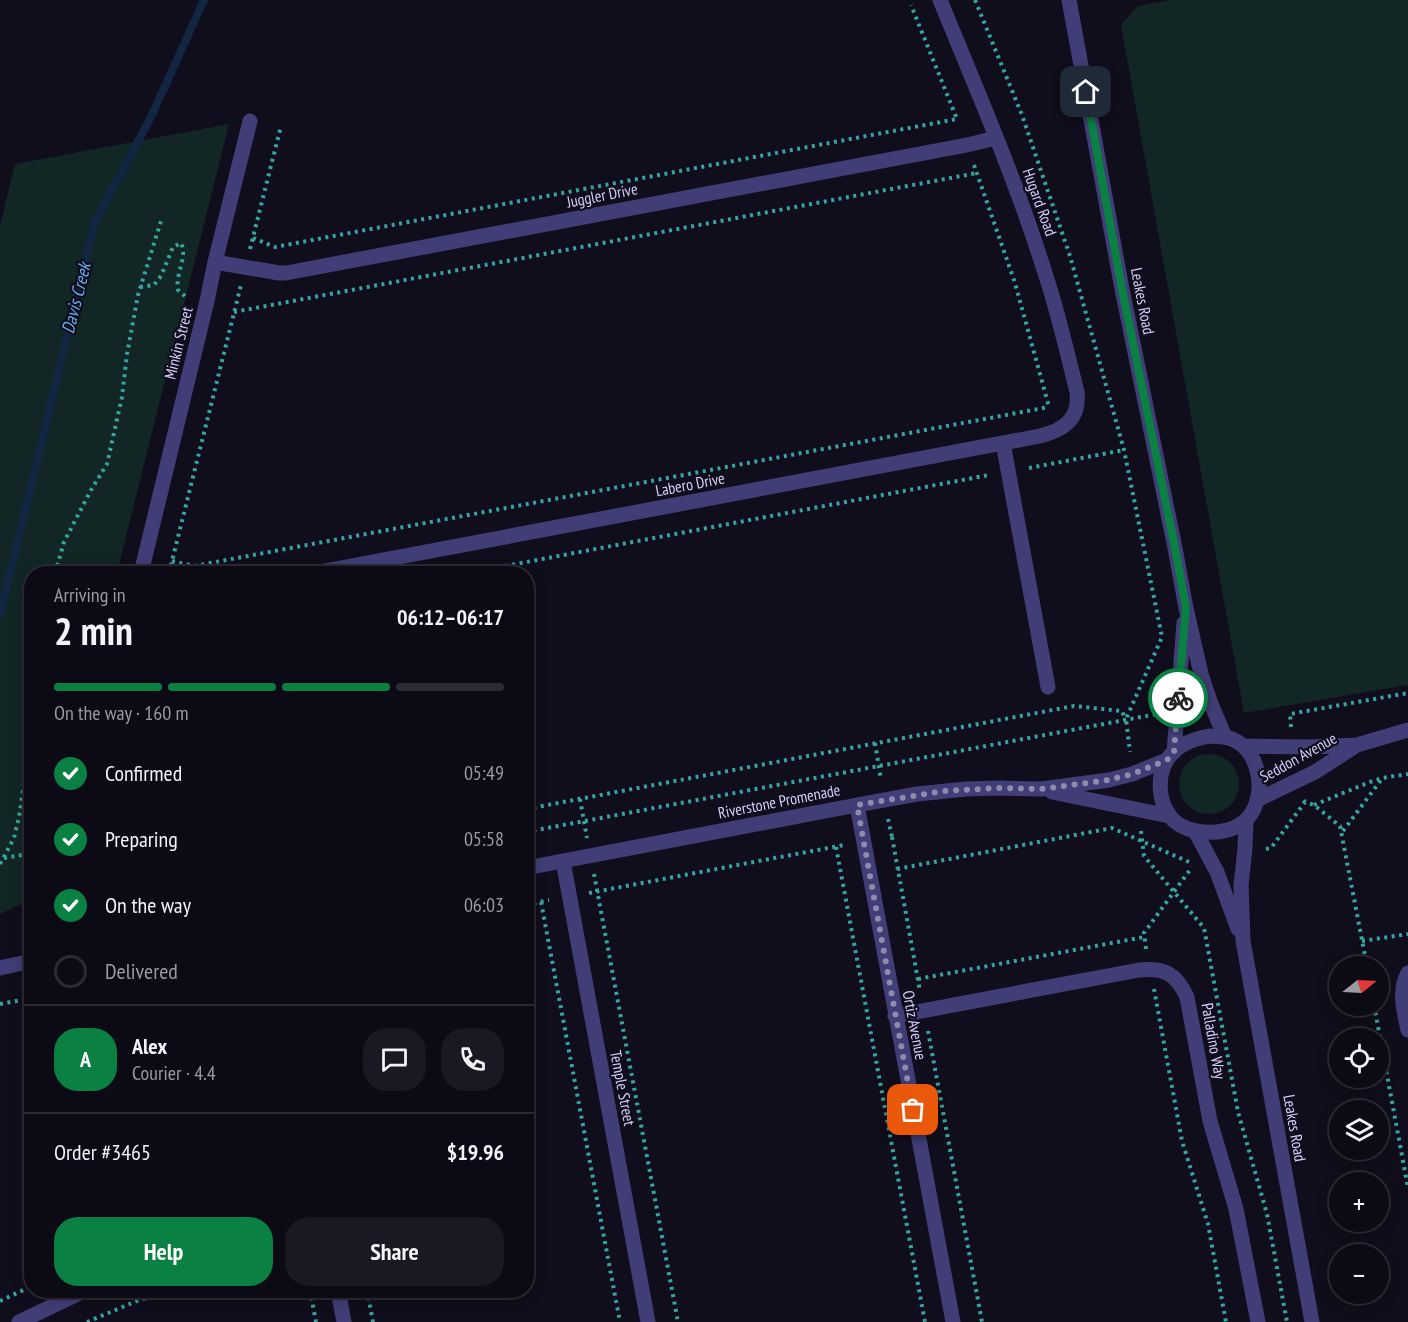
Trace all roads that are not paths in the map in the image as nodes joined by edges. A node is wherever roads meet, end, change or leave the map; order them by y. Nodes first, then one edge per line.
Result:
1 (940, 0) edge
2 (1069, 0) edge
3 (250, 121) dead end
4 (996, 138) junction
5 (215, 262) junction
6 (1069, 422) joint
7 (1003, 443) junction
8 (143, 566) edge
9 (351, 566) edge
10 (1186, 608) junction
11 (1048, 687) dead end
12 (1408, 730) edge
13 (1225, 737) junction
14 (1357, 745) junction
15 (1243, 746) junction
16 (1170, 756) junction
17 (1041, 789) junction
18 (1257, 800) junction
19 (857, 805) junction
20 (1170, 816) junction
21 (1246, 820) junction
22 (1195, 831) junction
23 (562, 861) junction
24 (534, 866) edge
25 (1243, 940) junction
26 (24, 963) edge
27 (0, 968) edge
28 (1408, 973) edge
29 (895, 1016) junction
30 (1408, 1030) edge
31 (69, 1298) edge
32 (340, 1298) edge
33 (19, 1322) edge
34 (344, 1322) edge
35 (648, 1322) edge
36 (953, 1322) edge
37 (1258, 1322) edge
38 (1312, 1322) edge

1 - 4 street, Hugard Road
2 - 10 street, Leakes Road
3 - 5 street, Minkin Street
4 - 5 street, Juggler Drive
4 - 6 street, Hugard Road
5 - 8 street, Minkin Street
6 - 7 street, Labero Drive
7 - 9 street, Labero Drive
7 - 11 street
10 - 13 street, Leakes Road
10 - 16 street, Leakes Road
12 - 14 street, Seddon Avenue
13 - 15 street
13 - 16 street
14 - 15 street, Seddon Avenue
14 - 18 street, Seddon Avenue
15 - 18 street
16 - 17 street, Riverstone Promenade
16 - 20 street
17 - 19 street, Riverstone Promenade
17 - 20 street, Riverstone Promenade
18 - 21 street
19 - 23 street, Riverstone Promenade
19 - 29 street, Ortiz Avenue
20 - 22 street
21 - 22 street
21 - 25 street, Leakes Road
22 - 25 street, Leakes Road
23 - 24 street, Riverstone Promenade
23 - 35 street, Temple Street
25 - 38 street, Leakes Road
26 - 27 street
28 - 30 street
29 - 36 street, Ortiz Avenue
29 - 37 street, Palladino Way
31 - 33 street
32 - 34 street

